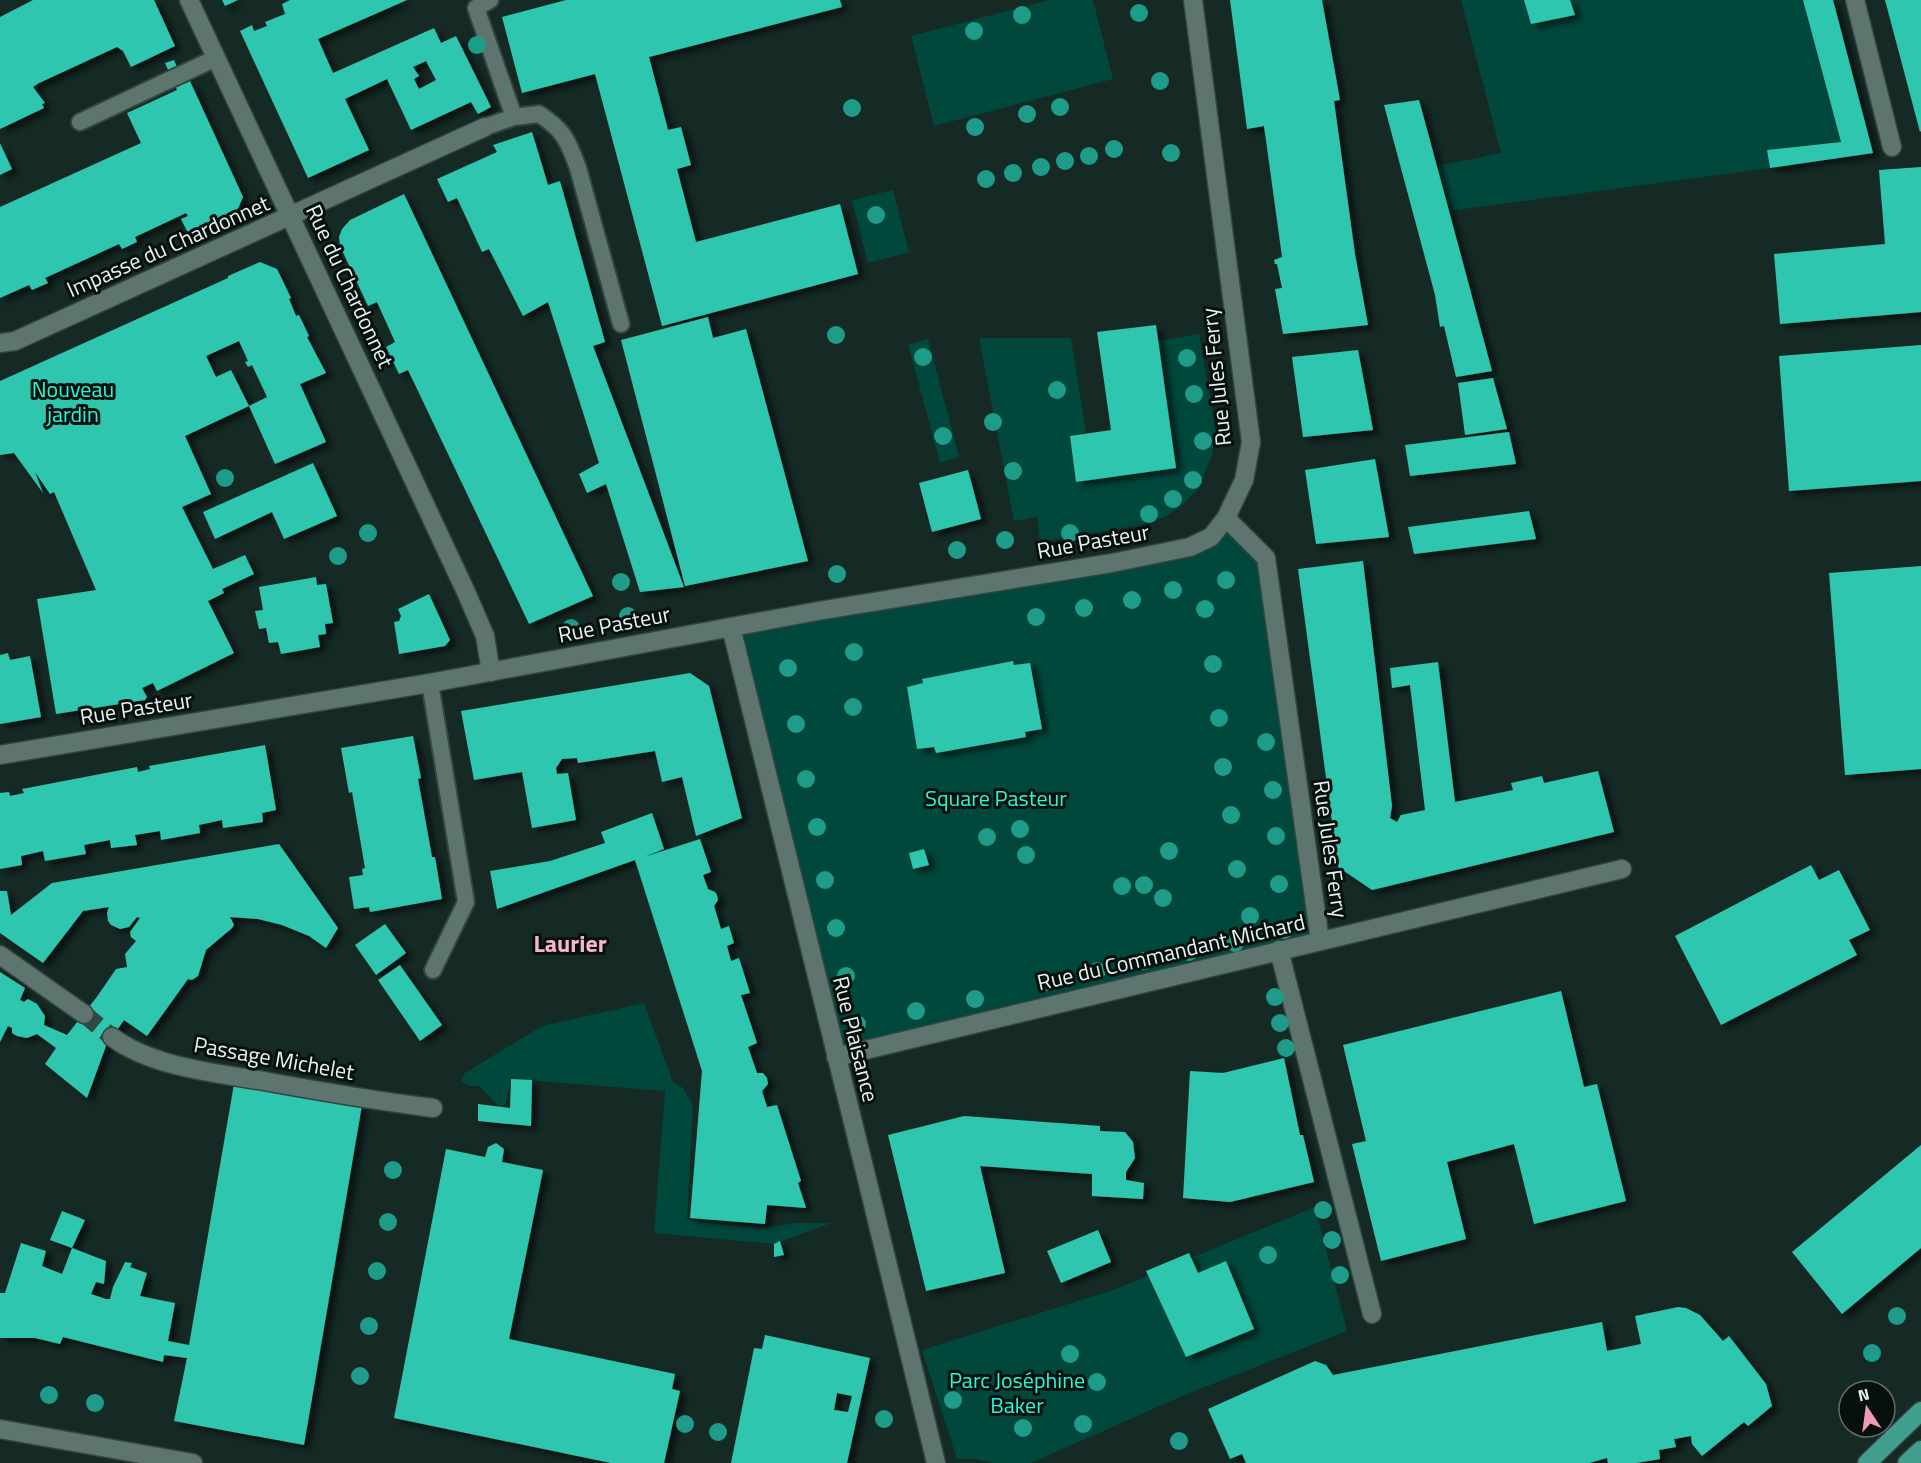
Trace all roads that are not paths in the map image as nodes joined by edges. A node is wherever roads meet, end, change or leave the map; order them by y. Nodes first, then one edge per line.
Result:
1 (189, 0) edge
2 (490, 0) edge
3 (1193, 0) edge
4 (1855, 0) edge
5 (216, 58) junction
6 (514, 117) junction
7 (80, 122) dead end
8 (485, 127) joint
9 (1892, 147) dead end
10 (291, 217) junction
11 (621, 324) dead end
12 (0, 343) edge
13 (1226, 518) junction
14 (731, 627) junction
15 (491, 672) junction
16 (430, 683) junction
17 (0, 755) edge
18 (1622, 869) dead end
19 (1320, 941) junction
20 (1279, 950) junction
21 (0, 955) edge
22 (433, 970) dead end
23 (84, 1014) tunnel mouth
24 (112, 1037) tunnel mouth
25 (836, 1057) junction
26 (433, 1108) dead end
27 (1372, 1314) dead end
28 (1921, 1411) edge
29 (0, 1429) edge
30 (1921, 1450) edge
31 (193, 1463) edge
32 (936, 1463) edge
33 (1867, 1463) edge
34 (1906, 1463) edge

1 - 5 street, Rue du Chardonnet
2 - 6 lane
3 - 13 street, Rue Jules Ferry
4 - 9 street
5 - 7 lane
5 - 10 street, Rue du Chardonnet
6 - 8 lane
6 - 11 lane
8 - 10 street, Impasse du Chardonnet
10 - 12 street, Impasse du Chardonnet
10 - 15 street, Rue du Chardonnet
13 - 14 street, Rue Pasteur
13 - 19 street, Rue Jules Ferry
14 - 15 street, Rue Pasteur
14 - 25 street, Rue Plaisance
15 - 16 street, Rue Pasteur
16 - 17 street, Rue Pasteur
16 - 22 lane
18 - 19 street, Rue du Commandant Michard
19 - 20 street, Rue du Commandant Michard
20 - 25 street, Rue du Commandant Michard
20 - 27 street
21 - 23 street
24 - 26 street, Passage Michelet
25 - 32 street, Rue Plaisance
28 - 33 main road
29 - 31 street
30 - 34 main road

